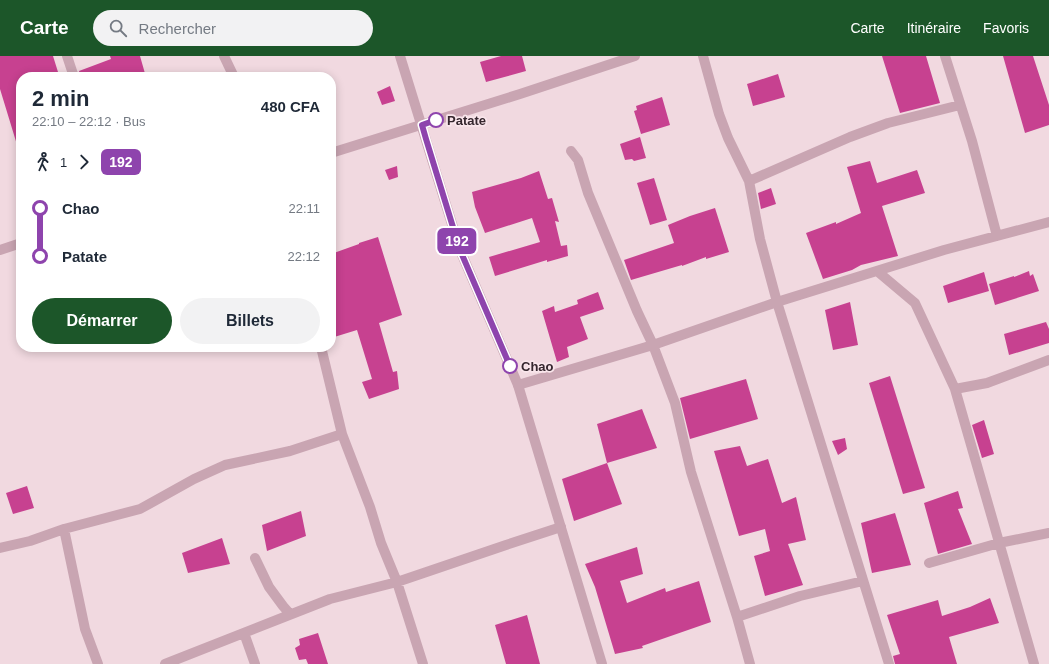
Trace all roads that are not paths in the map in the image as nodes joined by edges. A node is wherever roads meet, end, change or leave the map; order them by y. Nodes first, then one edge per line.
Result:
1 (67, 56) edge
2 (224, 56) edge
3 (400, 56) edge
4 (635, 56) edge
5 (703, 56) edge
6 (945, 56) edge
7 (72, 72) edge
8 (232, 72) edge
9 (960, 105) junction
10 (422, 125) junction
11 (336, 151) edge
12 (570, 151) dead end
13 (748, 181) junction
14 (1049, 222) edge
15 (997, 236) junction
16 (16, 245) edge
17 (0, 250) edge
18 (877, 271) junction
19 (777, 302) junction
20 (653, 345) junction
21 (322, 352) edge
22 (1049, 360) edge
23 (518, 385) junction
24 (955, 389) junction
25 (342, 434) junction
26 (561, 528) junction
27 (64, 529) junction
28 (1049, 533) edge
29 (999, 543) junction
30 (0, 548) edge
31 (255, 558) dead end
32 (929, 563) dead end
33 (863, 581) junction
34 (397, 582) junction
35 (290, 614) junction
36 (737, 617) junction
37 (244, 633) junction
38 (98, 664) edge
39 (165, 664) edge
40 (255, 664) edge
41 (423, 664) edge
42 (602, 664) edge
43 (750, 664) edge
44 (889, 664) edge
45 (1034, 664) edge

1 - 7 street
2 - 8 street
3 - 10 street
4 - 10 street
5 - 13 street
6 - 9 street
9 - 13 street
9 - 15 street
10 - 11 street
10 - 23 street
12 - 20 street
13 - 19 street
14 - 15 street
15 - 18 street
16 - 17 street
18 - 19 street
18 - 24 street
19 - 20 street
19 - 33 street
20 - 23 street
20 - 36 street
21 - 25 street
22 - 24 street
23 - 26 street
24 - 29 street
25 - 27 street
25 - 34 street
26 - 34 street
26 - 42 street
27 - 30 street
27 - 38 street
28 - 29 street
29 - 32 street
29 - 45 street
31 - 35 street
33 - 36 street
33 - 44 street
34 - 35 street
34 - 41 street
35 - 37 street
36 - 43 street
37 - 39 street
37 - 40 street

